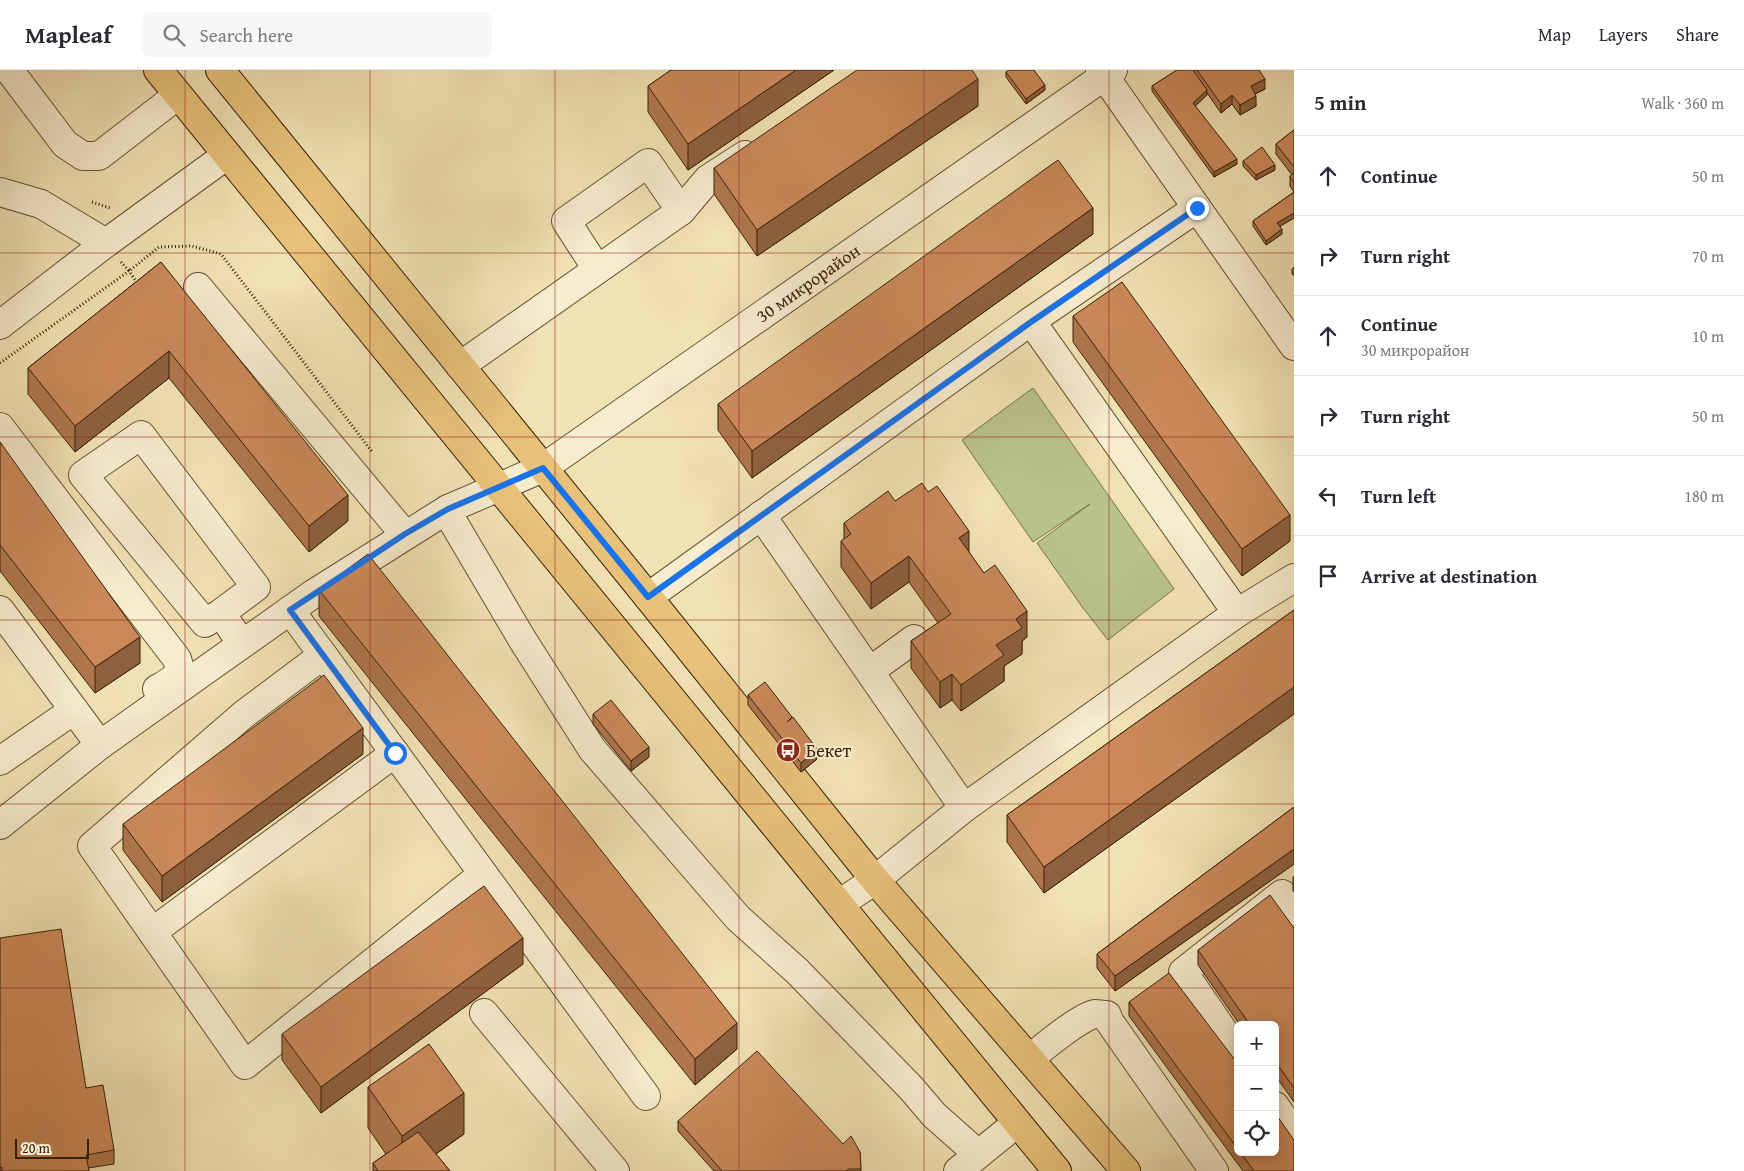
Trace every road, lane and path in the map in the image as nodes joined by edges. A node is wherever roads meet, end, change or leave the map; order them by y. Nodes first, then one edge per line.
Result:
1 (9, 70) edge
2 (158, 70) edge
3 (220, 70) edge
4 (1106, 72) edge
5 (178, 95) junction
6 (766, 141) edge
7 (227, 155) junction
8 (0, 192) edge
9 (91, 202) dead end
10 (1197, 208) junction
11 (118, 210) dead end
12 (681, 211) junction
13 (106, 243) junction
14 (598, 269) junction
15 (146, 281) edge
16 (198, 287) dead end
17 (1031, 322) junction
18 (0, 326) edge
19 (1294, 346) edge
20 (0, 363) edge
21 (460, 366) junction
22 (0, 427) edge
23 (543, 468) junction
24 (499, 487) junction
25 (448, 509) junction
26 (761, 515) junction
27 (405, 534) junction
28 (1294, 578) edge
29 (648, 597) junction
30 (0, 610) edge
31 (290, 610) junction
32 (221, 613) junction
33 (1237, 613) junction
34 (914, 639) edge
35 (242, 644) junction
36 (323, 655) junction
37 (870, 671) junction
38 (88, 729) junction
39 (395, 753) junction
40 (0, 761) edge
41 (964, 808) junction
42 (0, 825) edge
43 (483, 874) junction
44 (875, 880) junction
45 (1290, 897) edge
46 (839, 904) junction
47 (152, 932) junction
48 (1134, 1005) edge
49 (484, 1013) dead end
50 (1109, 1021) junction
51 (1234, 1047) edge
52 (1030, 1060) junction
53 (646, 1096) dead end
54 (1279, 1111) edge
55 (1017, 1123) junction
56 (1294, 1133) edge
57 (968, 1162) edge
58 (615, 1171) edge
59 (1057, 1171) edge
60 (1126, 1171) edge
61 (1214, 1171) edge

1 - 5 street
2 - 5 main road
3 - 21 main road
4 - 10 street
4 - 23 street, 30 микрорайон
5 - 7 main road
6 - 12 street
7 - 13 street
7 - 24 main road
8 - 13 street
9 - 11 path
10 - 17 street
10 - 19 street
12 - 14 street
12 - 14 street
13 - 18 street
14 - 21 street
15 - 20 path
16 - 27 street
17 - 26 street
17 - 33 street
21 - 23 main road
22 - 38 street
23 - 24 street, 30 микрорайон
23 - 29 main road
24 - 25 street, 30 микрорайон
24 - 46 main road
25 - 27 street, 30 микрорайон
25 - 57 street
26 - 29 street
26 - 37 street
27 - 31 street, 30 микрорайон
28 - 33 street
29 - 44 main road
30 - 38 street
31 - 35 street, 30 микрорайон
31 - 36 street
32 - 32 street
32 - 35 street
33 - 41 street
34 - 37 street
35 - 38 street, 30 микрорайон
36 - 39 street
36 - 47 street
37 - 41 street
38 - 40 street
38 - 42 street
39 - 43 street
39 - 47 street
41 - 44 street
43 - 47 street
43 - 53 street
44 - 46 street
44 - 52 main road
45 - 51 street
46 - 55 main road
48 - 50 street
49 - 58 street
50 - 52 street
50 - 61 street
52 - 60 main road
54 - 56 street
55 - 57 street
55 - 59 main road

